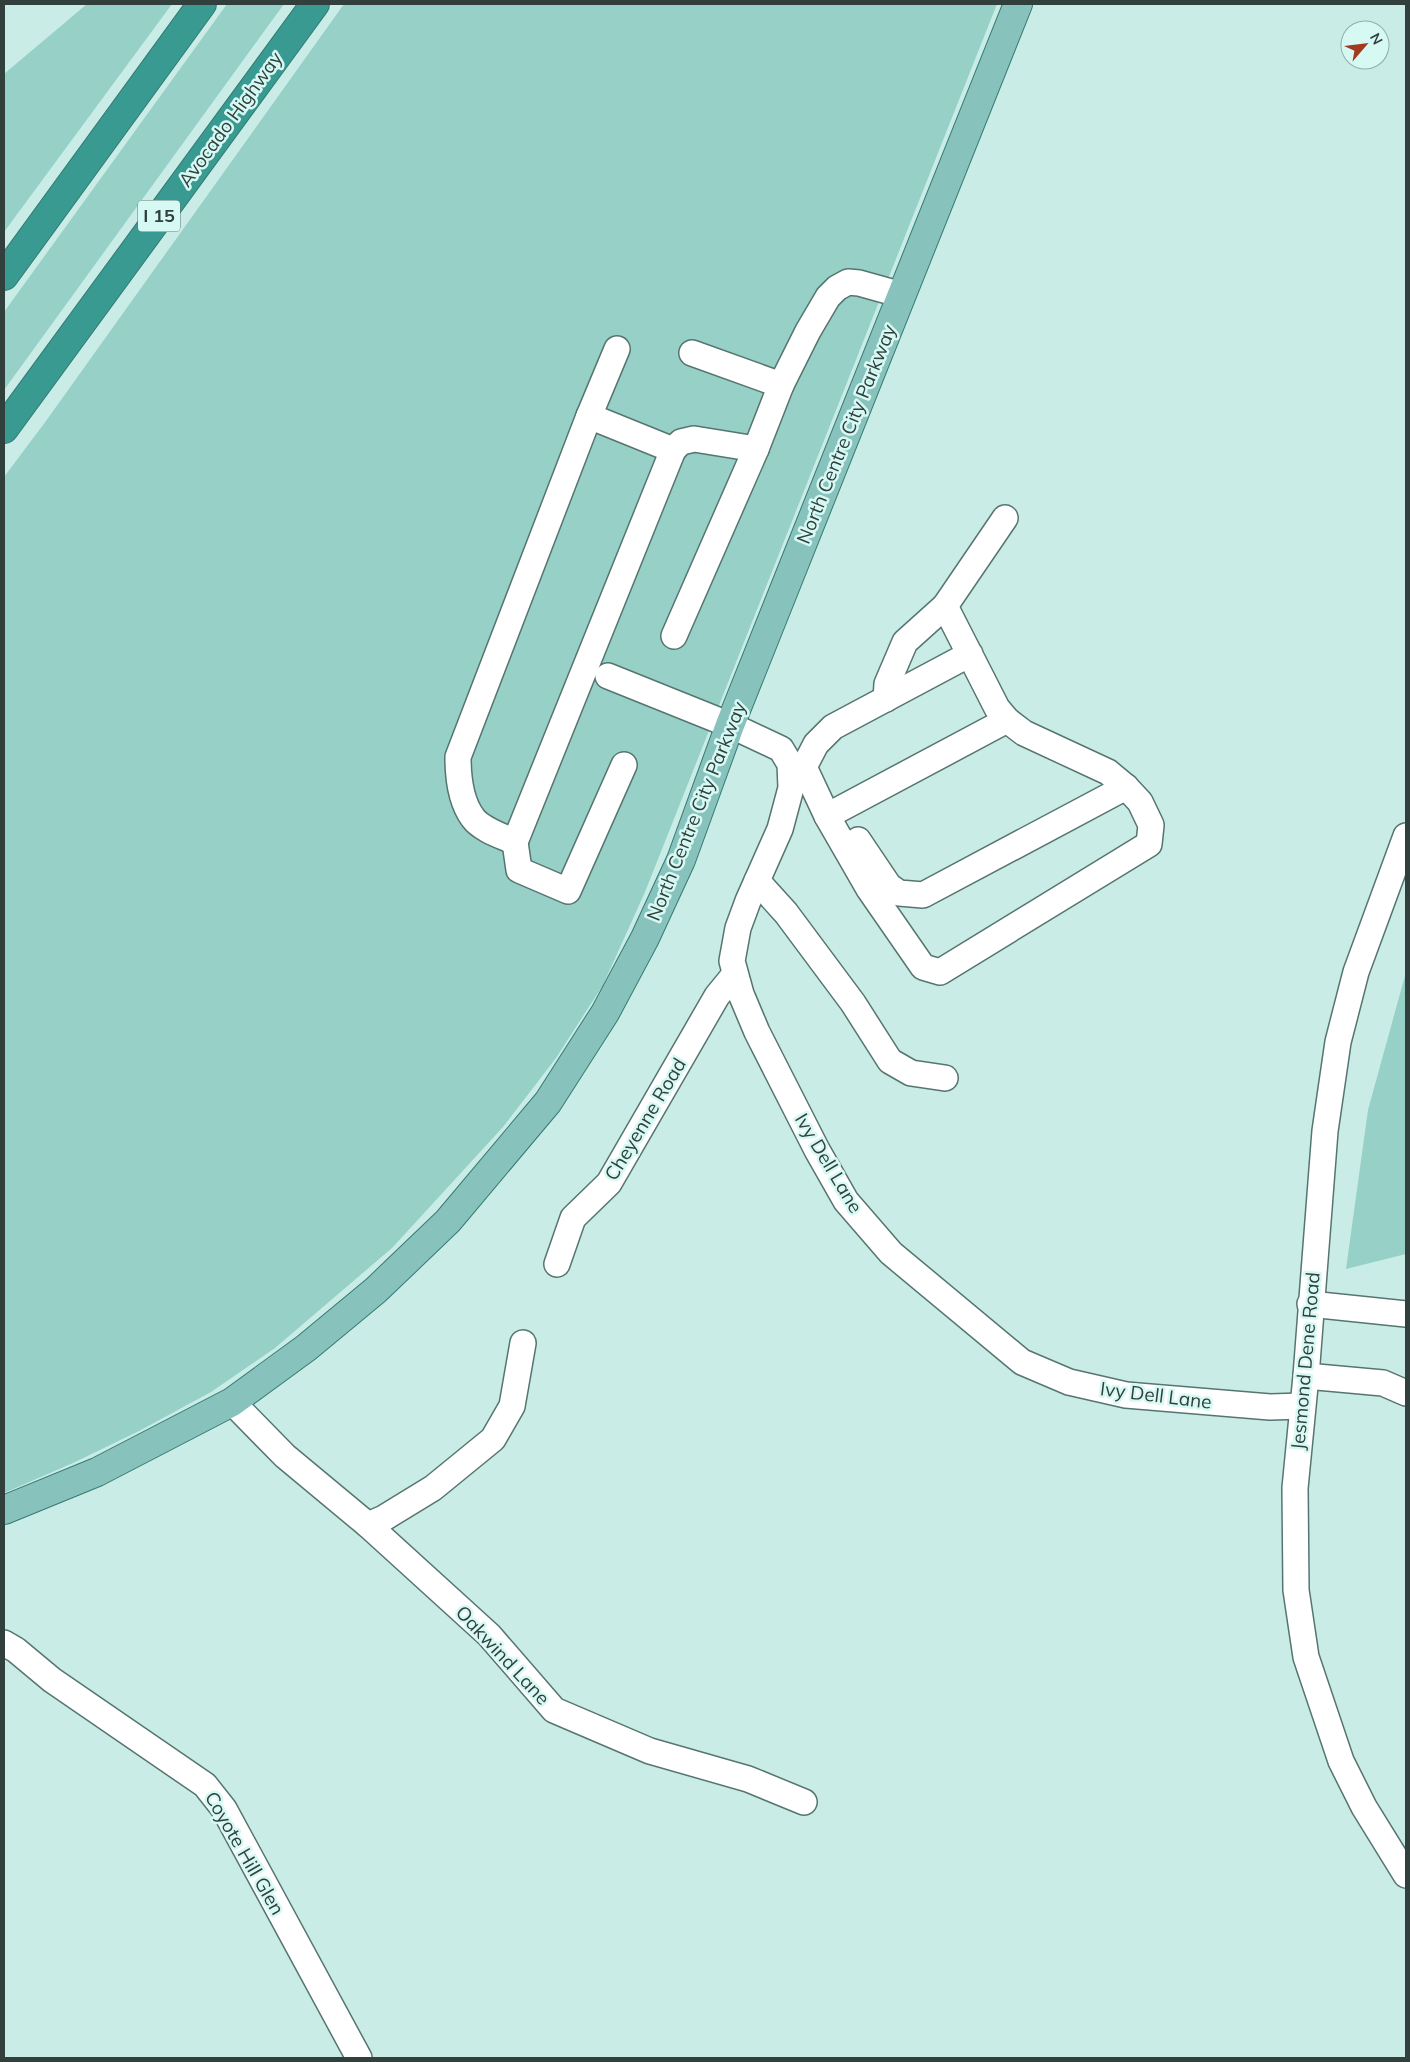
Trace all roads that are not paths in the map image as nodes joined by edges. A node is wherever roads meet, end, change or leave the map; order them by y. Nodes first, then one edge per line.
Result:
1 (202, 4) edge
2 (315, 4) edge
3 (1018, 4) edge
4 (4, 276) edge
5 (902, 295) junction
6 (617, 349) dead end
7 (692, 353) dead end
8 (781, 385) junction
9 (589, 416) junction
10 (4, 429) edge
11 (756, 449) junction
12 (673, 450) junction
13 (1005, 518) dead end
14 (945, 606) junction
15 (674, 636) dead end
16 (970, 654) junction
17 (608, 676) dead end
18 (886, 699) junction
19 (1007, 720) junction
20 (730, 725) junction
21 (624, 765) dead end
22 (797, 766) junction
23 (1126, 787) junction
24 (833, 813) junction
25 (1406, 836) edge
26 (515, 842) junction
27 (757, 881) junction
28 (735, 974) junction
29 (945, 1078) dead end
30 (557, 1264) dead end
31 (1310, 1304) junction
32 (1406, 1314) edge
33 (523, 1343) dead end
34 (1306, 1376) junction
35 (1406, 1393) edge
36 (232, 1402) junction
37 (1302, 1406) junction
38 (4, 1510) edge
39 (368, 1525) junction
40 (4, 1643) edge
41 (804, 1802) dead end
42 (1406, 1875) edge
43 (359, 2058) edge

1 - 4 highway
2 - 10 highway, Avocado Highway / I 15
3 - 5 main road, North Centre City Parkway
5 - 8 street
5 - 20 main road, North Centre City Parkway
6 - 9 street
7 - 8 street
8 - 11 street
9 - 12 street
9 - 26 street
11 - 12 street
11 - 15 street
12 - 26 street
13 - 14 street
14 - 16 street
14 - 18 street
16 - 18 street
16 - 19 street
17 - 20 street
18 - 22 street
19 - 23 street
19 - 24 street
20 - 22 street
20 - 36 main road, North Centre City Parkway
21 - 26 street
22 - 24 street
22 - 27 street, Ivy Dell Lane
23 - 24 street
23 - 24 street
25 - 31 street, Jesmond Dene Road
27 - 28 street, Ivy Dell Lane
27 - 29 street
28 - 30 street, Cheyenne Road
28 - 37 street, Ivy Dell Lane
31 - 32 street
31 - 34 street, Jesmond Dene Road
33 - 39 street
34 - 35 street
34 - 37 street, Jesmond Dene Road
36 - 38 main road, North Centre City Parkway
36 - 39 street, Oakwind Lane
37 - 42 street, Jesmond Dene Road
39 - 41 street, Oakwind Lane
40 - 43 street, Coyote Hill Glen

